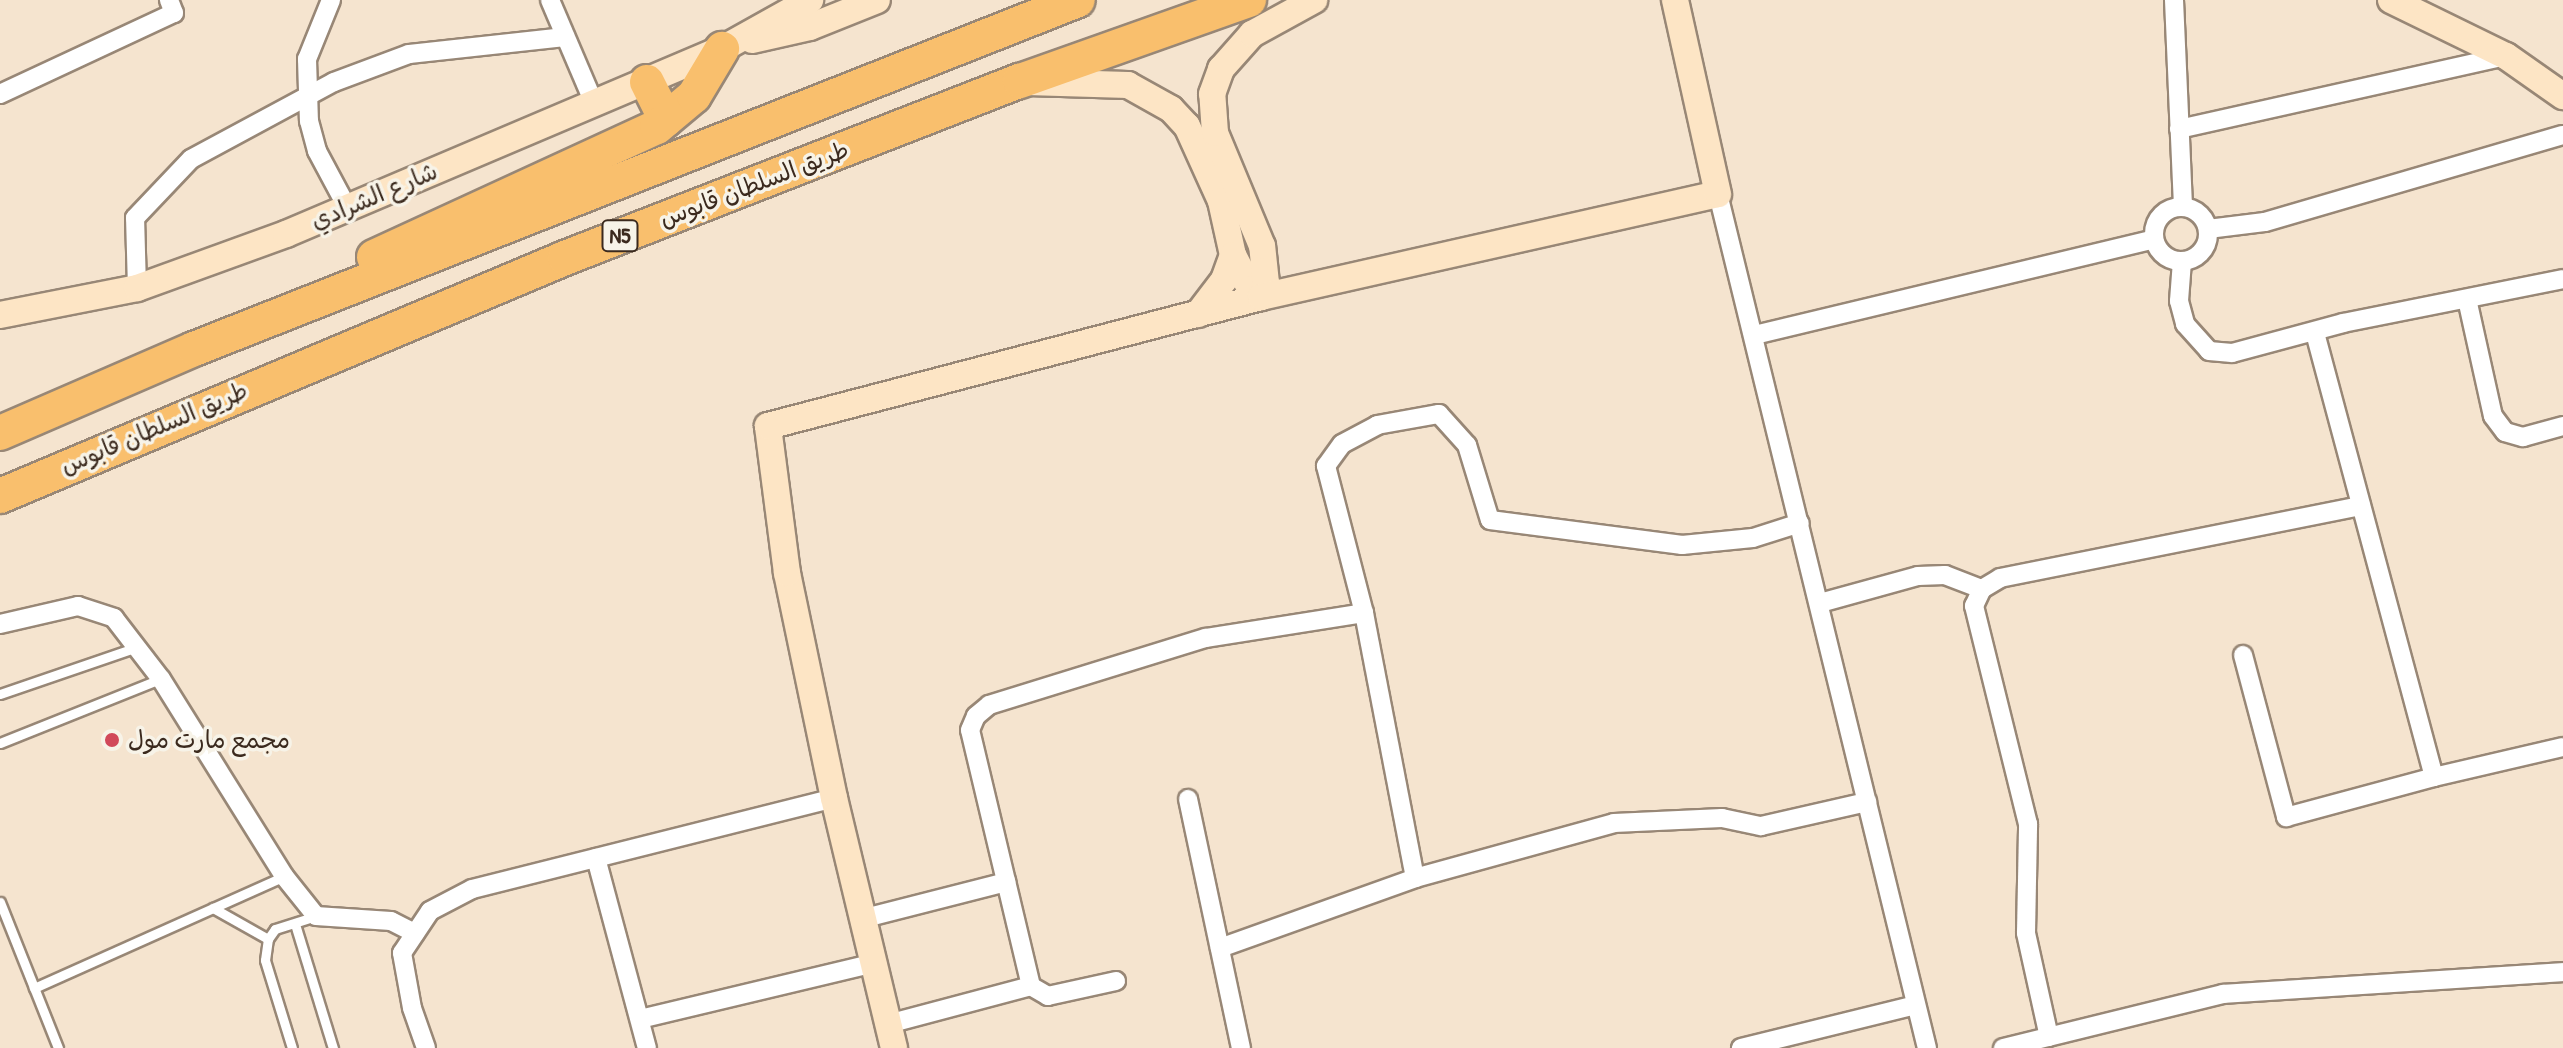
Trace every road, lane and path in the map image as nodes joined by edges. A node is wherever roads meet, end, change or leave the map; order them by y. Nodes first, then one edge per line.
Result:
1 (169, 0) edge
2 (331, 0) edge
3 (550, 0) edge
4 (810, 0) edge
5 (877, 0) edge
6 (1078, 0) edge
7 (1249, 0) edge
8 (1314, 0) edge
9 (1675, 0) edge
10 (2174, 0) edge
11 (2391, 0) edge
12 (565, 37) junction
13 (729, 46) junction
14 (2506, 56) junction
15 (1020, 81) junction
16 (647, 82) junction
17 (0, 94) edge
18 (310, 96) junction
19 (2563, 96) edge
20 (594, 103) junction
21 (666, 120) junction
22 (2179, 129) junction
23 (2563, 135) edge
24 (1718, 194) junction
25 (2183, 206) junction
26 (347, 207) junction
27 (2208, 229) junction
28 (2154, 239) junction
29 (1262, 246) junction
30 (1233, 255) junction
31 (2182, 261) junction
32 (2563, 279) edge
33 (1318, 285) junction
34 (137, 288) junction
35 (1261, 297) junction
36 (2467, 299) junction
37 (1198, 314) junction
38 (0, 315) edge
39 (2315, 333) junction
40 (1755, 335) junction
41 (194, 349) junction
42 (2563, 426) edge
43 (0, 433) edge
44 (0, 496) edge
45 (2361, 506) junction
46 (1800, 523) junction
47 (1982, 589) junction
48 (1820, 603) junction
49 (1364, 613) junction
50 (0, 624) edge
51 (138, 646) junction
52 (2243, 655) dead end
53 (161, 679) junction
54 (0, 694) edge
55 (0, 743) edge
56 (2563, 747) edge
57 (2434, 777) junction
58 (834, 798) junction
59 (1188, 799) dead end
60 (1867, 802) junction
61 (596, 858) junction
62 (284, 876) junction
63 (1415, 878) junction
64 (1006, 882) junction
65 (0, 902) edge
66 (213, 908) junction
67 (316, 916) junction
68 (861, 919) junction
69 (295, 924) junction
70 (12, 931) junction
71 (415, 933) junction
72 (0, 934) edge
73 (268, 939) junction
74 (1220, 948) junction
75 (871, 964) junction
76 (2563, 972) edge
77 (1116, 981) dead end
78 (1031, 986) junction
79 (34, 988) junction
80 (1916, 1005) junction
81 (640, 1019) junction
82 (891, 1036) edge
83 (2049, 1037) junction
84 (58, 1048) edge
85 (292, 1048) edge
86 (333, 1048) edge
87 (426, 1048) edge
88 (647, 1048) edge
89 (1241, 1048) edge
90 (1741, 1048) edge
91 (1927, 1048) edge
92 (2003, 1048) edge

1 - 17 street
2 - 18 street
3 - 12 street
4 - 13 street, شارع الشرادي
5 - 13 street, شارع الشرادي
6 - 41 highway, N5
7 - 15 highway, طريق السلطان قابوس / N5
8 - 29 street
9 - 24 street
10 - 22 street
11 - 14 street
12 - 18 street
12 - 20 street
13 - 16 street, شارع الشرادي
13 - 21 highway
14 - 19 street
14 - 22 street
15 - 30 street
15 - 44 highway, طريق السلطان قابوس / N5
16 - 20 street, شارع الشرادي
16 - 21 highway
18 - 26 street
18 - 34 street
20 - 26 street, شارع الشرادي
21 - 41 highway
22 - 25 street
23 - 27 street
24 - 33 street
24 - 40 street
25 - 27 street
25 - 28 street
26 - 34 street, شارع الشرادي
27 - 31 street
28 - 31 street
28 - 40 street
29 - 33 street
29 - 35 street
30 - 35 street
30 - 37 street
31 - 39 street
32 - 36 street
33 - 35 street
34 - 38 street, شارع الشرادي
35 - 37 street
36 - 39 street
36 - 42 street
37 - 58 street
39 - 45 street
40 - 46 street
41 - 43 highway, N5
45 - 47 street
45 - 57 street
46 - 48 street
46 - 49 street
47 - 48 street
47 - 83 street
48 - 60 street
49 - 63 street
49 - 64 street
50 - 51 street
51 - 53 street
51 - 54 lane
52 - 57 street
53 - 55 lane
53 - 62 street
56 - 57 street
58 - 61 street
58 - 68 street
59 - 74 street
60 - 63 street
60 - 80 street
61 - 71 street
61 - 81 street
62 - 66 lane
62 - 67 street
63 - 74 street
64 - 68 street
64 - 78 street
65 - 70 lane
66 - 73 lane
66 - 79 lane
67 - 69 lane
67 - 71 street
68 - 75 street
69 - 73 lane
69 - 86 lane
70 - 72 lane
70 - 79 lane
71 - 87 street
73 - 85 lane
74 - 89 street
75 - 81 street
75 - 82 street
76 - 83 street
77 - 78 street
78 - 82 street
79 - 84 lane
80 - 90 street
80 - 91 street
81 - 88 street
83 - 92 street

